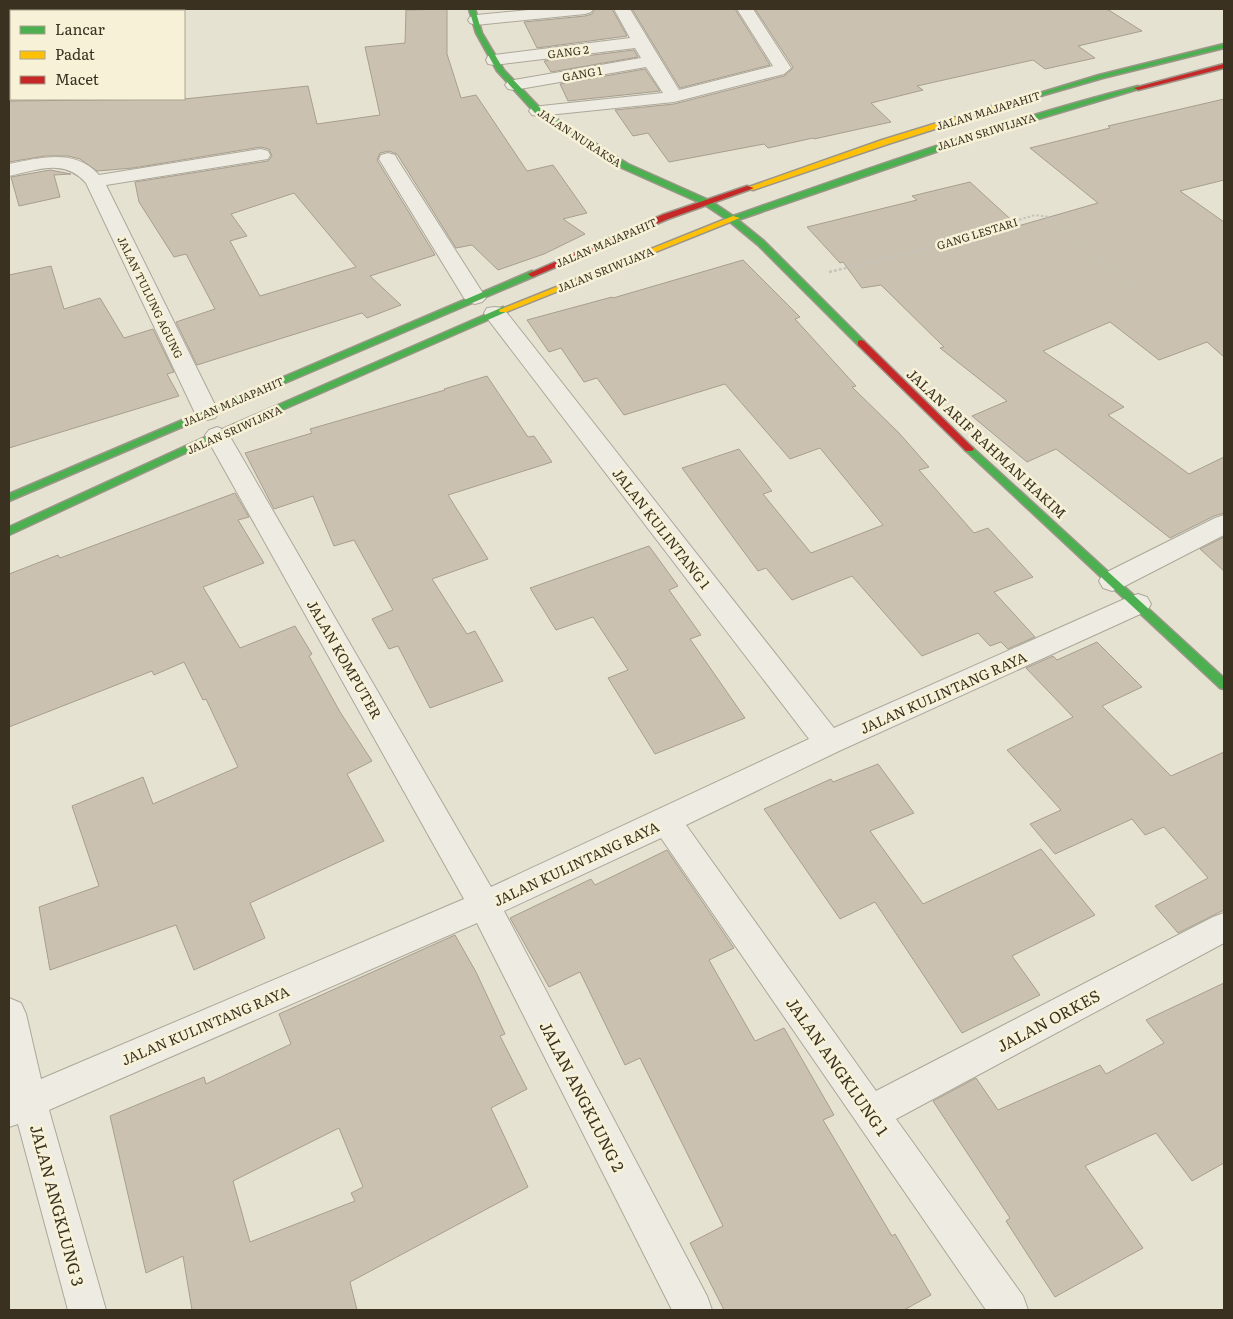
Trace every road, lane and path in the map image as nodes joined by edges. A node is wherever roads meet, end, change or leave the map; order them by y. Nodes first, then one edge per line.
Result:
1 (585, 9) edge
2 (622, 9) edge
3 (745, 9) edge
4 (474, 15) edge
5 (641, 42) junction
6 (1224, 46) edge
7 (494, 60) junction
8 (650, 61) junction
9 (1224, 66) edge
10 (514, 85) junction
11 (674, 97) junction
12 (538, 111) junction
13 (261, 155) dead end
14 (388, 159) dead end
15 (9, 170) edge
16 (95, 181) junction
17 (708, 203) junction
18 (732, 219) junction
19 (797, 279) junction
20 (1136, 288) dead end
21 (475, 298) junction
22 (494, 313) junction
23 (212, 424) junction
24 (9, 498) edge
25 (1224, 524) edge
26 (9, 531) edge
27 (1112, 581) junction
28 (1138, 604) junction
29 (1224, 685) edge
30 (829, 743) junction
31 (666, 821) junction
32 (478, 893) junction
33 (1224, 927) edge
34 (9, 1014) edge
35 (19, 1105) edge
36 (871, 1113) junction
37 (87, 1310) edge
38 (693, 1310) edge
39 (1009, 1310) edge

1 - 4 street
2 - 5 street
3 - 11 street
4 - 7 main road, JALAN NURAKSA
5 - 7 street, GANG 2
5 - 8 street
6 - 17 main road, JALAN MAJAPAHIT
7 - 10 main road, JALAN NURAKSA
8 - 10 street, GANG 1
8 - 11 street
9 - 18 main road, JALAN SRIWIJAYA
10 - 12 main road, JALAN NURAKSA
11 - 12 street
12 - 17 main road, JALAN NURAKSA
13 - 16 street
14 - 21 street
15 - 16 street, JALAN TULUNG AGUNG
16 - 23 street, JALAN TULUNG AGUNG
17 - 18 main road, JALAN NURAKSA
17 - 21 main road, JALAN MAJAPAHIT
18 - 19 main road, JALAN ARIF RAHMAN HAKIM
18 - 22 main road, JALAN SRIWIJAYA
19 - 20 path, GANG LESTARI
19 - 27 main road, JALAN ARIF RAHMAN HAKIM
21 - 23 main road, JALAN MAJAPAHIT
22 - 23 main road, JALAN SRIWIJAYA
22 - 30 street, JALAN KULINTANG 1
23 - 24 main road, JALAN MAJAPAHIT
23 - 26 main road, JALAN SRIWIJAYA
23 - 32 street, JALAN KOMPUTER
25 - 27 street
27 - 28 main road, JALAN ARIF RAHMAN HAKIM
28 - 29 main road, JALAN ARIF RAHMAN HAKIM
28 - 30 street, JALAN KULINTANG RAYA
30 - 31 street, JALAN KULINTANG RAYA
31 - 32 street, JALAN KULINTANG RAYA
31 - 36 street, JALAN ANGKLUNG 1
32 - 35 street, JALAN KULINTANG RAYA
32 - 38 street, JALAN ANGKLUNG 2
33 - 36 street, JALAN ORKES
34 - 35 street, JALAN ANGKLUNG 3
35 - 37 street, JALAN ANGKLUNG 3
36 - 39 street, JALAN ANGKLUNG 1

